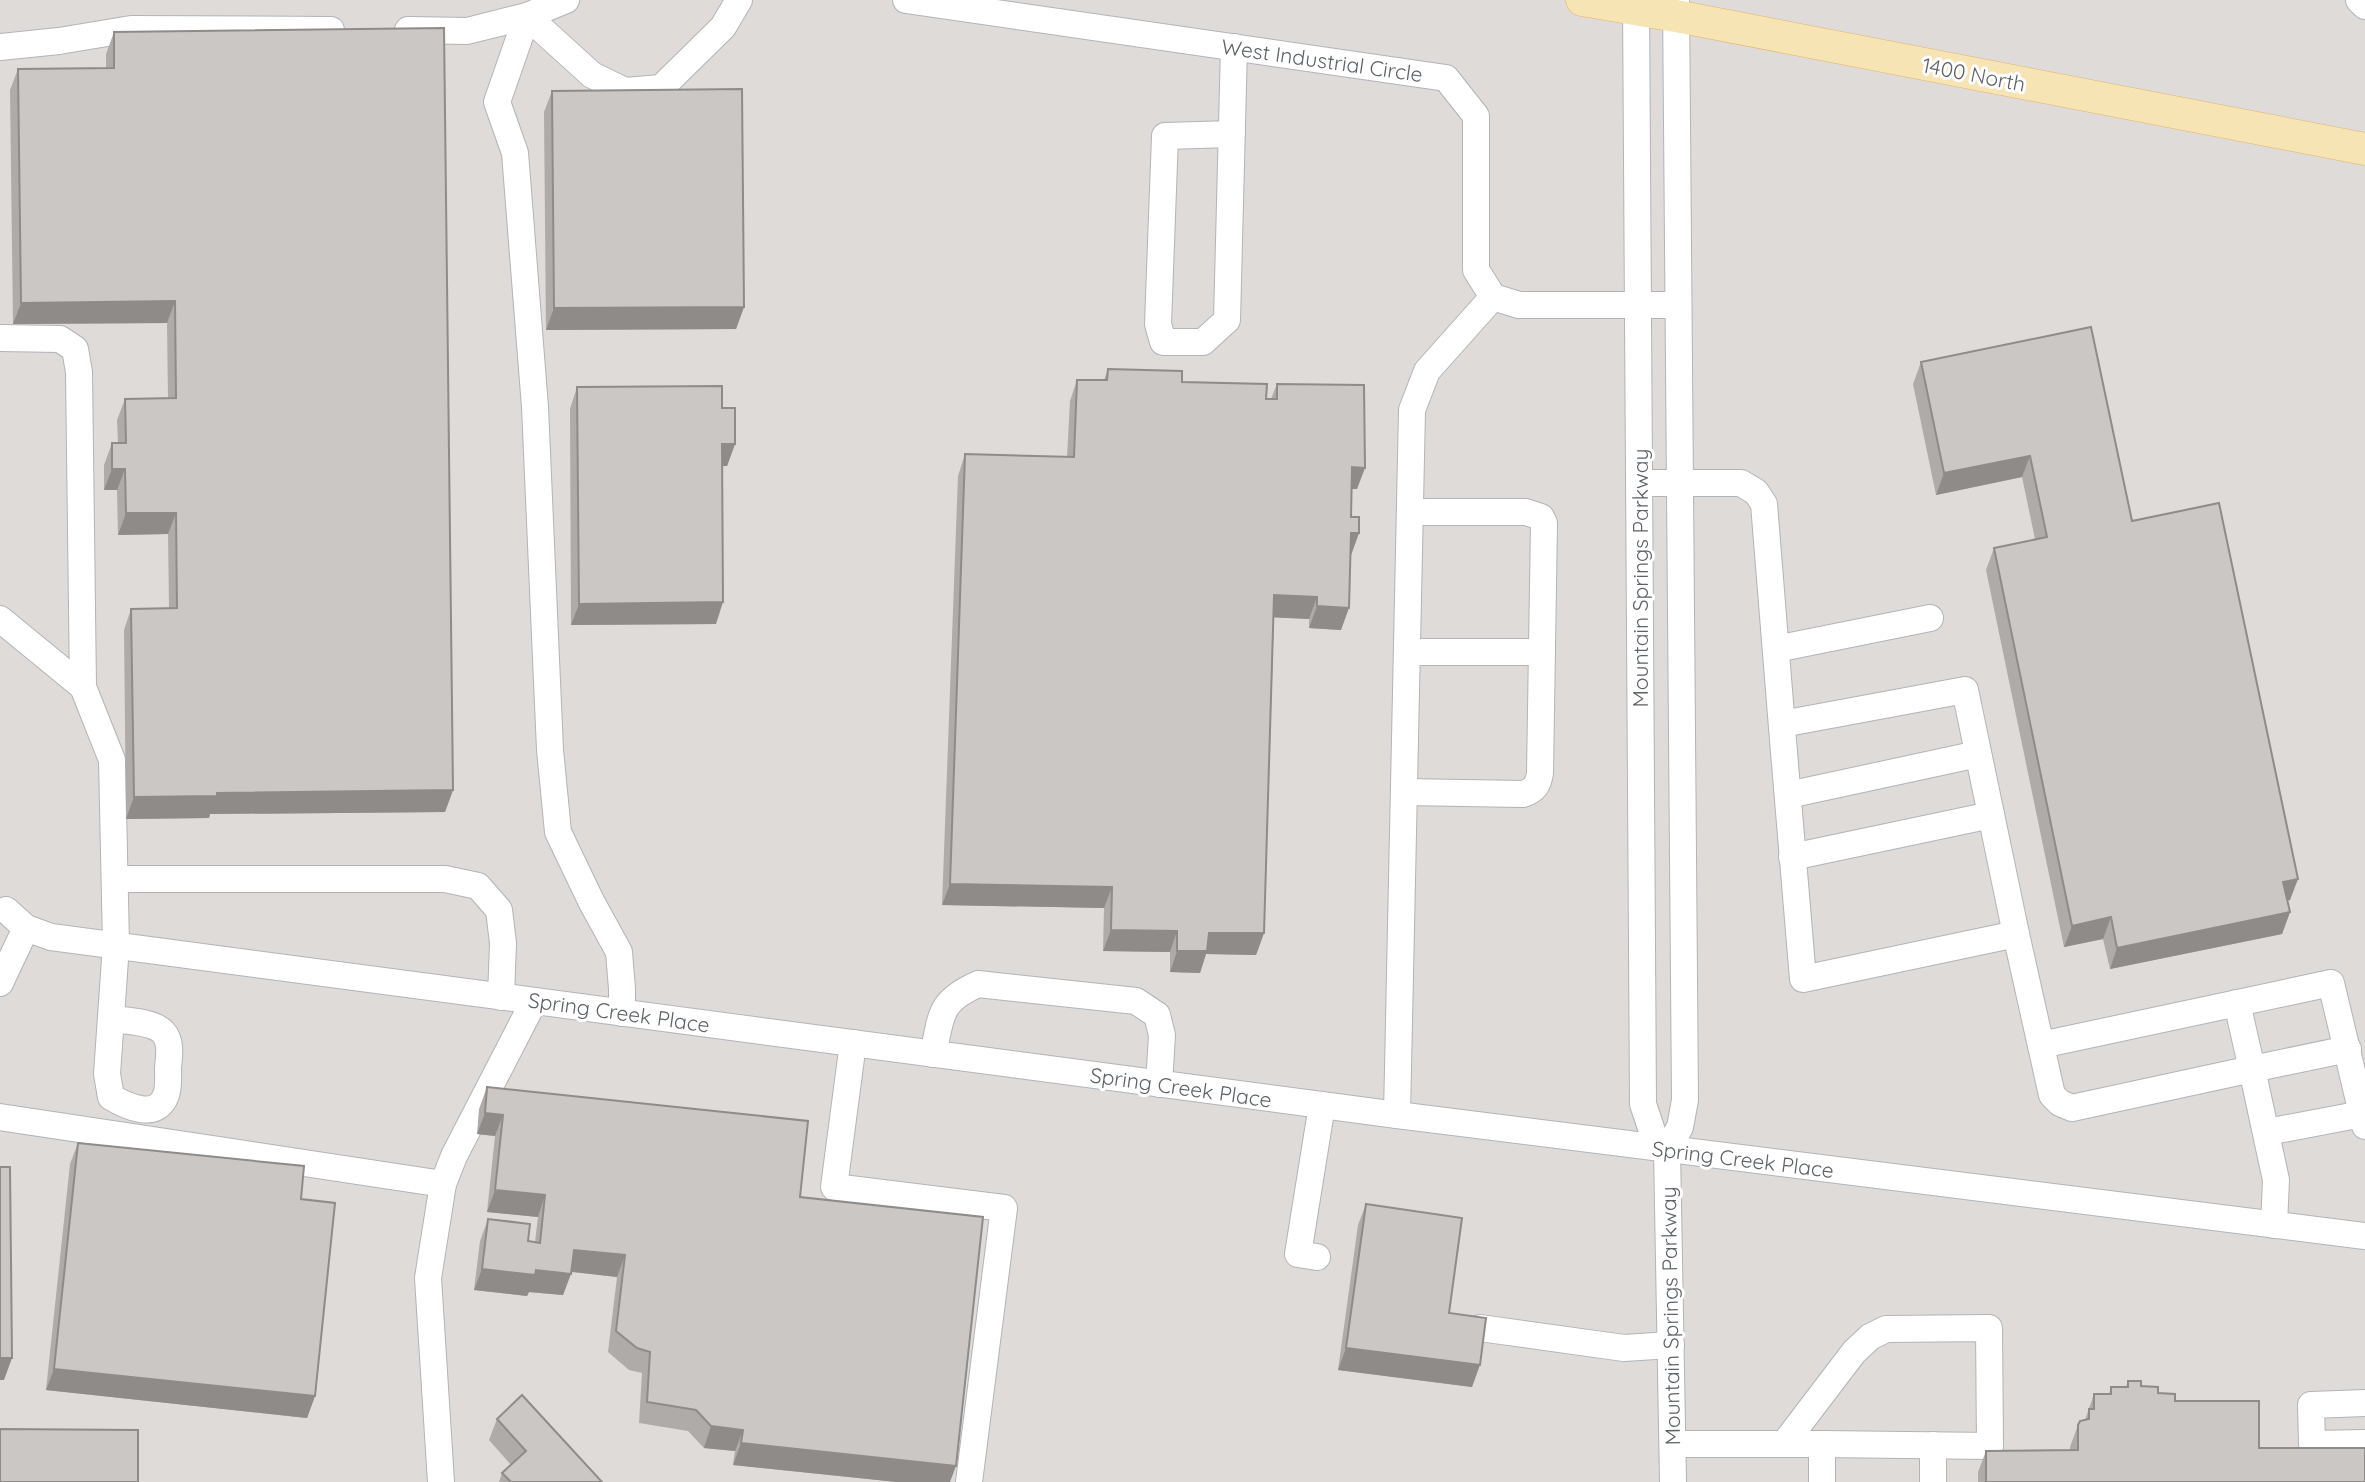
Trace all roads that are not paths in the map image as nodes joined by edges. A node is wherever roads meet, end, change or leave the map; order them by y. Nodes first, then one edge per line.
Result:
1 (566, 0) edge
2 (739, 0) edge
3 (906, 0) edge
4 (1582, 0) edge
5 (2358, 0) edge
6 (1636, 4) edge
7 (2365, 6) edge
8 (1676, 8) edge
9 (527, 16) junction
10 (355, 30) edge
11 (383, 30) edge
12 (0, 47) edge
13 (1234, 47) junction
14 (1232, 134) junction
15 (2365, 149) edge
16 (1493, 297) junction
17 (1638, 305) junction
18 (1678, 305) junction
19 (0, 338) edge
20 (1639, 483) junction
21 (1680, 483) junction
22 (1410, 512) junction
23 (1930, 618) dead end
24 (0, 619) edge
25 (1776, 649) junction
26 (1407, 652) junction
27 (1542, 652) junction
28 (83, 687) junction
29 (1782, 724) junction
30 (1978, 754) junction
31 (1404, 792) junction
32 (1788, 795) junction
33 (1991, 816) junction
34 (1792, 857) junction
35 (115, 879) junction
36 (6, 910) dead end
37 (26, 928) junction
38 (2016, 934) junction
39 (116, 946) junction
40 (0, 983) edge
41 (501, 997) junction
42 (534, 1001) junction
43 (2238, 1003) junction
44 (621, 1013) junction
45 (111, 1019) dead end
46 (853, 1043) junction
47 (2041, 1045) junction
48 (2348, 1049) junction
49 (933, 1054) junction
50 (2252, 1069) junction
51 (1159, 1084) junction
52 (1322, 1105) junction
53 (1397, 1115) junction
54 (0, 1117) edge
55 (2364, 1120) edge
56 (2267, 1132) junction
57 (1667, 1150) junction
58 (443, 1184) junction
59 (2274, 1225) junction
60 (2365, 1236) edge
61 (1317, 1257) dead end
62 (1480, 1328) edge
63 (1671, 1345) junction
64 (2365, 1403) edge
65 (2365, 1443) edge
66 (1673, 1444) junction
67 (1784, 1444) junction
68 (1822, 1444) junction
69 (1933, 1445) junction
70 (441, 1482) edge
71 (969, 1482) edge
72 (1674, 1482) edge
73 (1822, 1482) edge
74 (1933, 1482) edge

1 - 9 street
2 - 9 street
3 - 13 street, West Industrial Circle
4 - 6 main road, 1400 North
5 - 7 street
6 - 8 main road, 1400 North
6 - 17 street, Mountain Springs Parkway
8 - 15 main road, 1400 North
8 - 18 street, Mountain Springs Parkway
9 - 11 street
9 - 44 street
10 - 12 street
13 - 14 street
13 - 16 street, West Industrial Circle
14 - 14 street
16 - 17 street
16 - 22 street
17 - 18 street
17 - 20 street, Mountain Springs Parkway
18 - 21 street, Mountain Springs Parkway
19 - 28 street
20 - 21 street
20 - 57 street, Mountain Springs Parkway
21 - 25 street
21 - 57 street, Mountain Springs Parkway
22 - 26 street
22 - 27 street
23 - 25 street
24 - 28 street
25 - 29 street
26 - 27 street
26 - 31 street
27 - 31 street
28 - 35 street
29 - 30 street
29 - 32 street
30 - 32 street
30 - 33 street
31 - 53 street
32 - 34 street
33 - 34 street
33 - 38 street
34 - 38 street
35 - 39 street
35 - 41 street
36 - 37 street, Spring Creek Place
37 - 39 street, Spring Creek Place
37 - 40 street
38 - 47 street
39 - 41 street, Spring Creek Place
39 - 45 street
41 - 42 street, Spring Creek Place
42 - 44 street, Spring Creek Place
42 - 58 street
43 - 47 street
43 - 48 street
43 - 50 street
44 - 46 street, Spring Creek Place
46 - 49 street, Spring Creek Place
46 - 71 street
47 - 50 street
48 - 50 street
48 - 55 street
49 - 51 street, Spring Creek Place
49 - 51 street
50 - 56 street
51 - 52 street, Spring Creek Place
52 - 53 street, Spring Creek Place
52 - 61 street
53 - 57 street, Spring Creek Place
54 - 58 street
55 - 56 street
56 - 59 street
57 - 59 street, Spring Creek Place
57 - 63 street, Mountain Springs Parkway
58 - 70 street
59 - 60 street, Spring Creek Place
62 - 63 street
63 - 66 street, Mountain Springs Parkway
64 - 65 street
66 - 67 street
66 - 72 street, Mountain Springs Parkway
67 - 68 street
67 - 69 street
68 - 69 street
68 - 73 street
69 - 74 street

